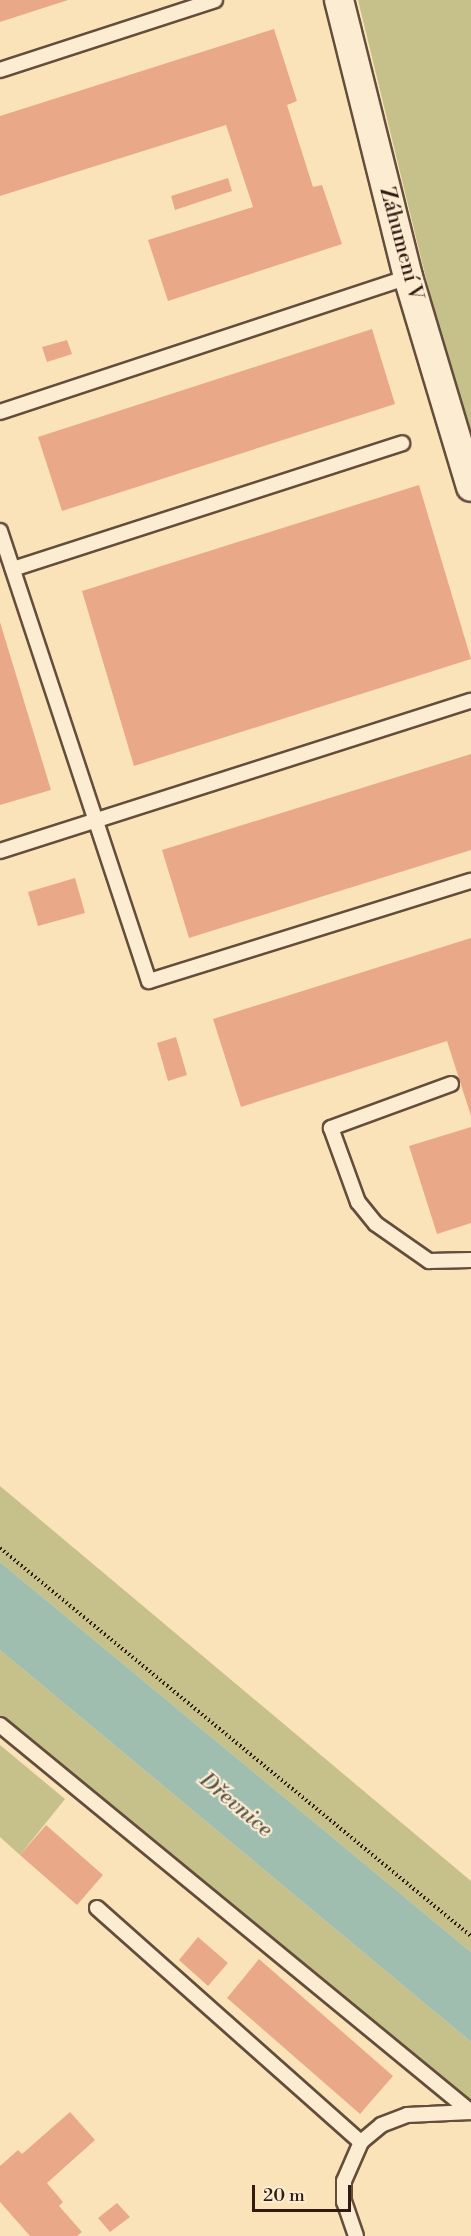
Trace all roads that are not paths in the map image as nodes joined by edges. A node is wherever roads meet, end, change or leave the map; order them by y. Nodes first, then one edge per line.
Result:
1 (215, 0) edge
2 (339, 0) edge
3 (0, 70) edge
4 (408, 277) junction
5 (0, 412) edge
6 (402, 443) dead end
7 (471, 487) edge
8 (0, 531) edge
9 (13, 569) junction
10 (471, 701) edge
11 (95, 820) junction
12 (0, 851) edge
13 (471, 881) edge
14 (451, 1084) dead end
15 (471, 1260) edge
16 (0, 1725) edge
17 (98, 1908) dead end
18 (471, 2112) edge
19 (361, 2142) junction
20 (356, 2236) edge

1 - 3 lane
2 - 4 street, Záhumení V
4 - 5 lane
4 - 7 street, Záhumení V
6 - 9 lane
8 - 9 lane
9 - 11 lane
10 - 11 lane
11 - 12 lane
11 - 13 lane
14 - 15 lane
16 - 18 lane
17 - 19 lane
18 - 19 lane
19 - 20 lane

